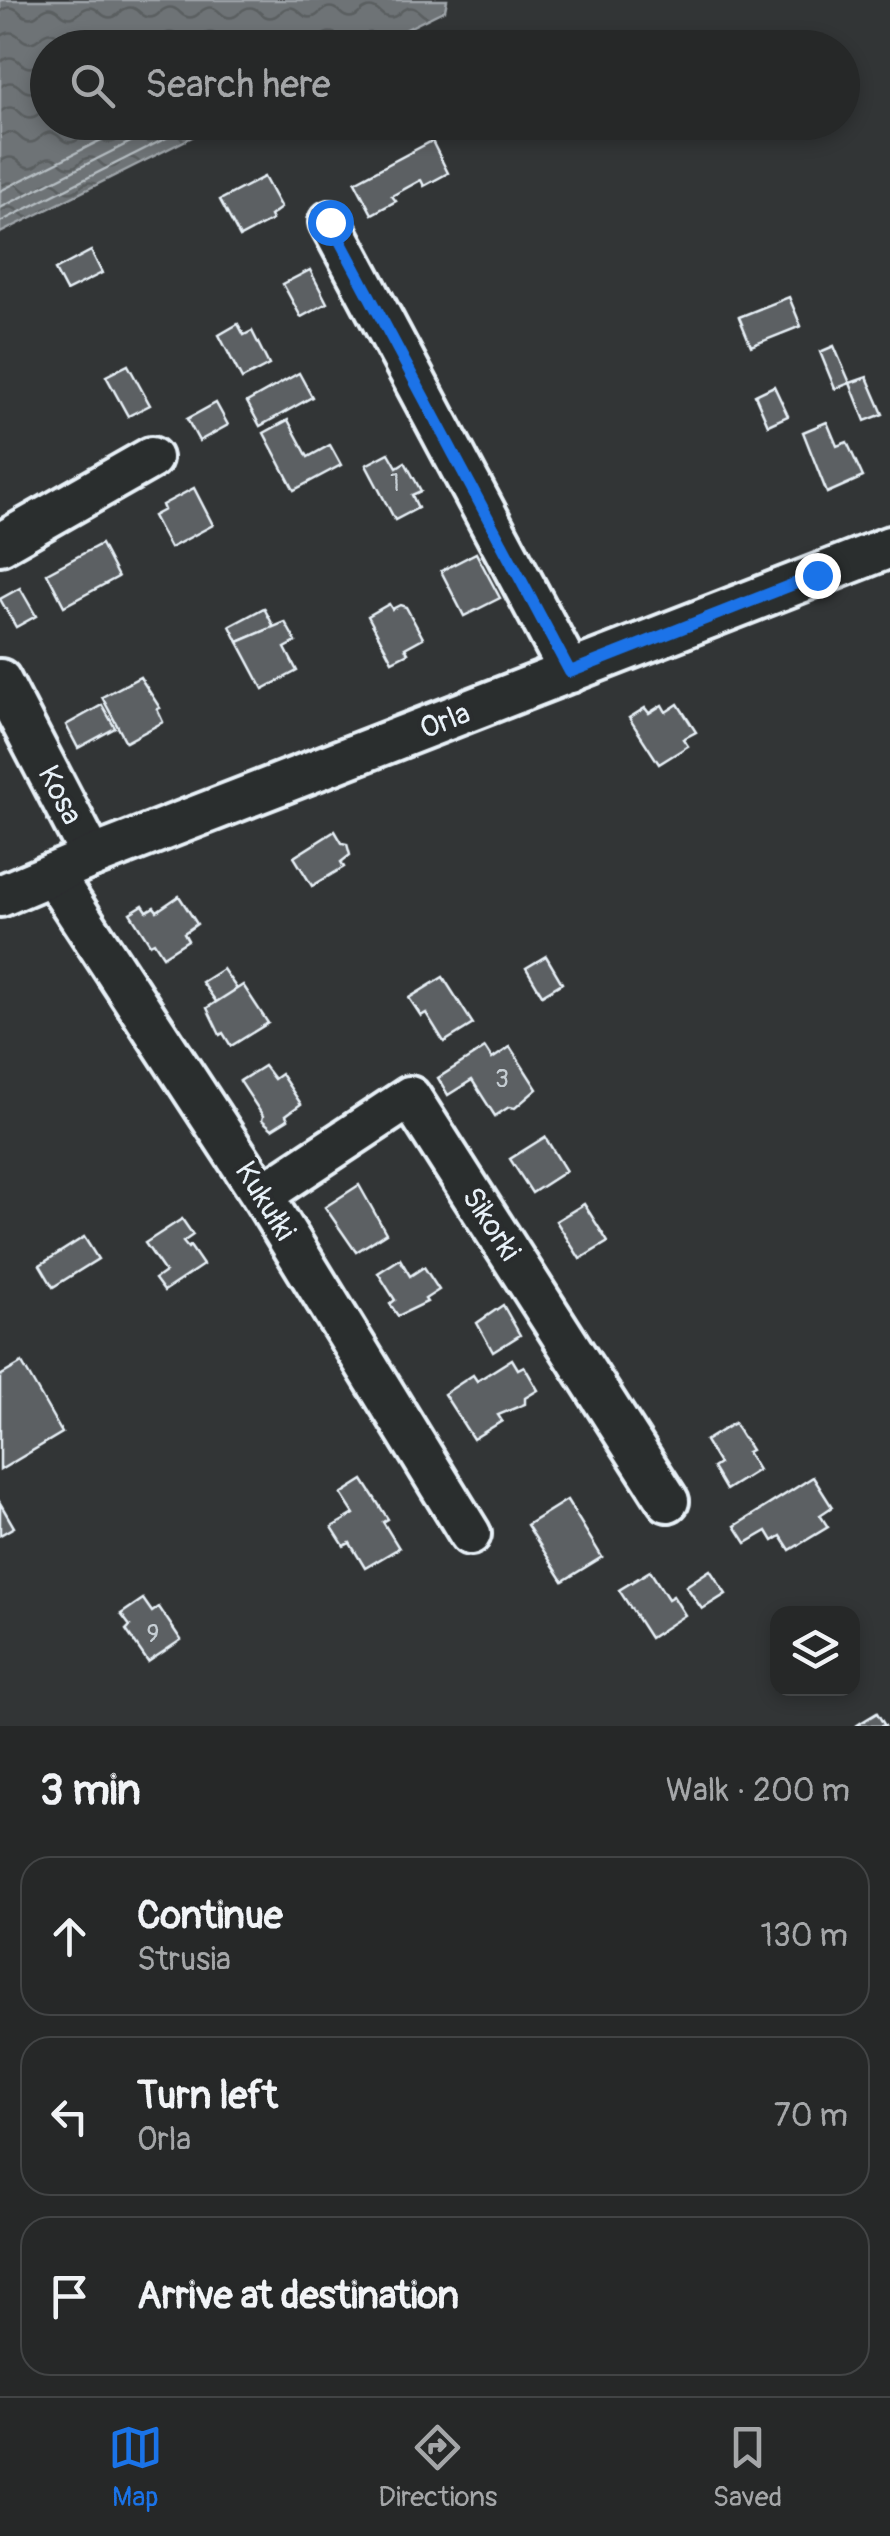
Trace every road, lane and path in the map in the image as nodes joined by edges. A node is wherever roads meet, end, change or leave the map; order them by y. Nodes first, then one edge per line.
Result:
1 (330, 222) dead end
2 (151, 458) dead end
3 (0, 544) edge
4 (890, 547) edge
5 (570, 672) junction
6 (0, 680) edge
7 (92, 856) junction
8 (52, 874) junction
9 (0, 896) edge
10 (262, 1195) junction
11 (668, 1500) dead end
12 (470, 1534) dead end

1 - 5 street
2 - 3 street
4 - 5 street, Orla
5 - 7 street, Orla
6 - 7 street, Kosa
7 - 8 street, Orla
8 - 9 street, Orla
8 - 10 street, Kukułki
10 - 11 street, Sikorki
10 - 12 street, Kukułki

